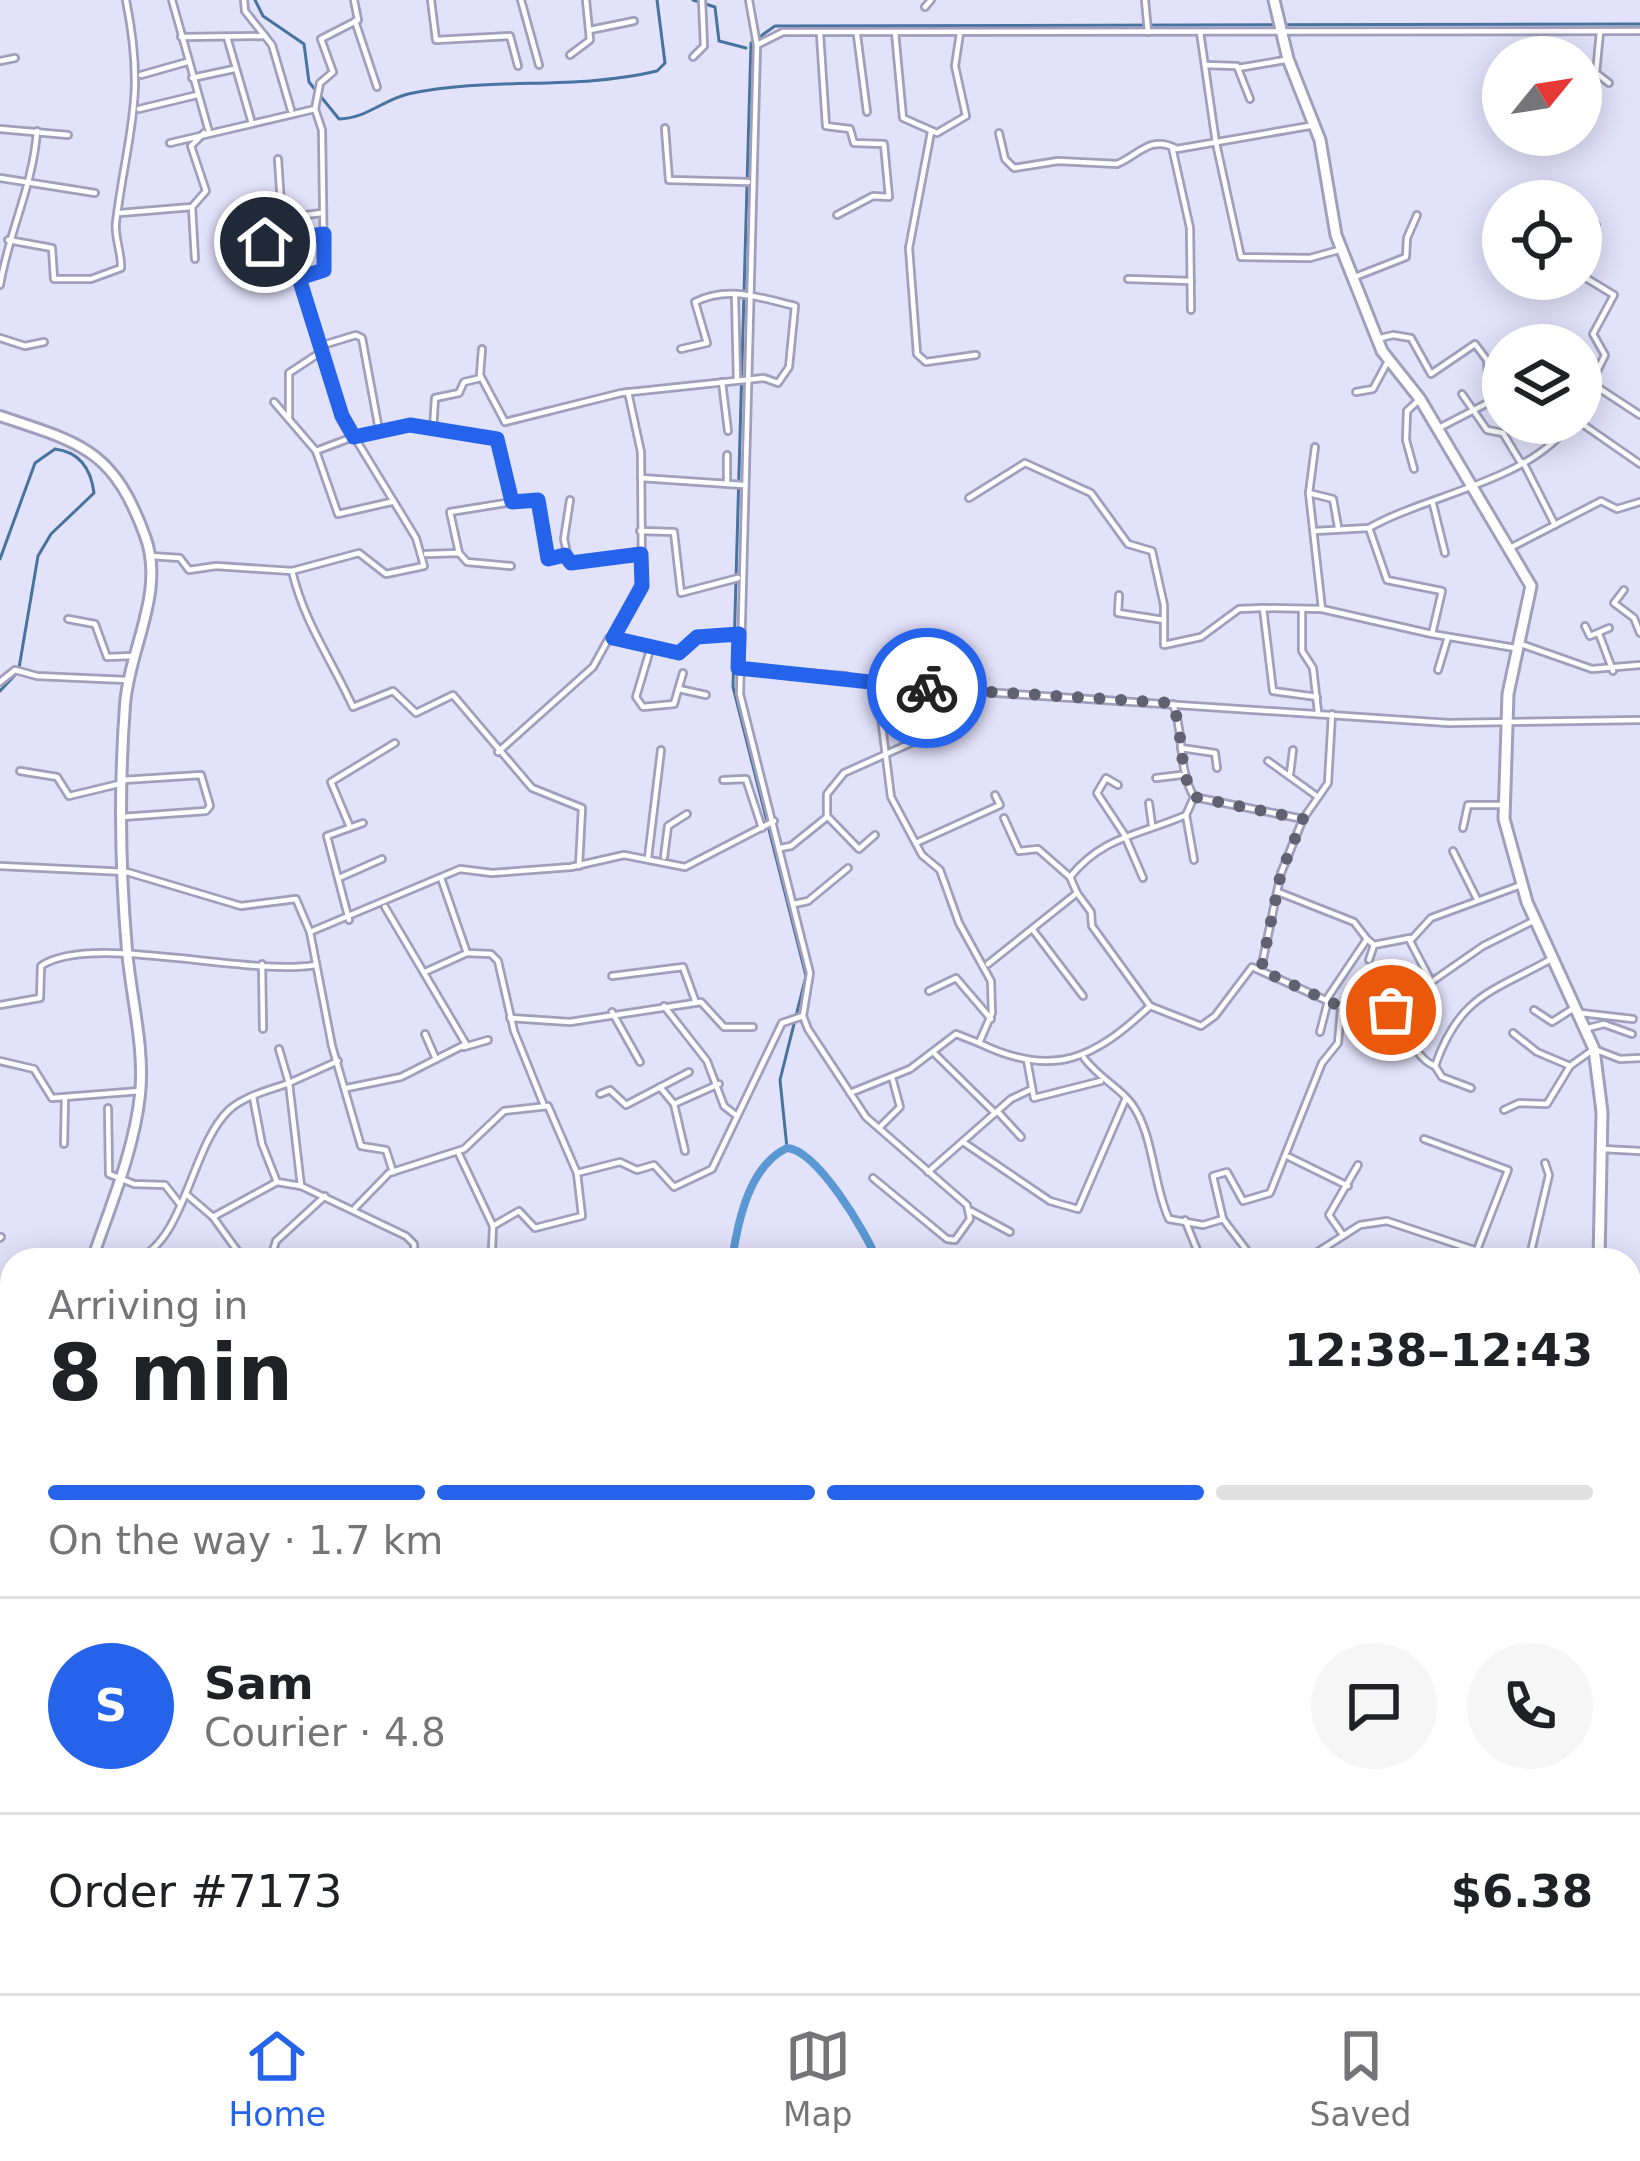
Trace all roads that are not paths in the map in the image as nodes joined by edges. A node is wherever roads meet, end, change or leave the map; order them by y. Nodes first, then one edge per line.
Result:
1 (126, 0) edge
2 (172, 0) edge
3 (244, 0) edge
4 (354, 0) edge
5 (430, 0) edge
6 (521, 0) edge
7 (586, 0) edge
8 (749, 0) edge
9 (931, 0) edge
10 (1145, 0) edge
11 (1274, 0) edge
12 (702, 2) edge
13 (925, 7) dead end
14 (634, 21) dead end
15 (355, 22) junction
16 (1279, 26) junction
17 (1148, 28) junction
18 (590, 30) junction
19 (1640, 31) edge
20 (896, 32) junction
21 (1200, 32) junction
22 (1600, 32) junction
23 (961, 33) junction
24 (820, 34) junction
25 (857, 35) junction
26 (266, 36) junction
27 (181, 37) junction
28 (227, 37) junction
29 (756, 44) junction
30 (570, 55) dead end
31 (693, 57) dead end
32 (15, 58) dead end
33 (1288, 59) junction
34 (0, 61) edge
35 (188, 62) junction
36 (539, 65) dead end
37 (1205, 65) junction
38 (518, 66) dead end
39 (1238, 68) junction
40 (236, 69) junction
41 (139, 75) junction
42 (192, 78) junction
43 (1609, 83) dead end
44 (377, 87) dead end
45 (197, 95) junction
46 (1250, 99) dead end
47 (315, 109) junction
48 (137, 110) junction
49 (291, 110) junction
50 (867, 112) dead end
51 (251, 120) junction
52 (1315, 124) junction
53 (0, 128) edge
54 (665, 128) dead end
55 (37, 131) junction
56 (207, 132) junction
57 (932, 132) junction
58 (998, 133) dead end
59 (68, 135) dead end
60 (170, 143) dead end
61 (1216, 143) junction
62 (1172, 146) junction
63 (278, 159) dead end
64 (0, 178) edge
65 (746, 182) junction
66 (31, 185) junction
67 (95, 193) dead end
68 (192, 207) junction
69 (118, 213) junction
70 (322, 213) junction
71 (837, 215) dead end
72 (1417, 215) dead end
73 (282, 219) junction
74 (256, 221) dead end
75 (324, 234) junction
76 (8, 240) junction
77 (260, 247) dead end
78 (1341, 249) junction
79 (195, 259) dead end
80 (1355, 277) junction
81 (299, 278) junction
82 (1128, 279) dead end
83 (1191, 281) junction
84 (266, 283) dead end
85 (0, 285) edge
86 (1602, 288) edge
87 (742, 294) junction
88 (1191, 310) dead end
89 (1598, 324) edge
90 (0, 338) edge
91 (1377, 339) junction
92 (44, 342) dead end
93 (323, 348) junction
94 (482, 349) dead end
95 (681, 349) dead end
96 (1482, 353) edge
97 (976, 355) dead end
98 (1388, 361) junction
99 (482, 378) junction
100 (742, 380) junction
101 (722, 382) junction
102 (1602, 390) edge
103 (628, 392) junction
104 (1356, 392) dead end
105 (1462, 394) dead end
106 (1420, 399) junction
107 (274, 402) dead end
108 (1482, 407) edge
109 (1473, 412) junction
110 (1640, 415) edge
111 (0, 416) edge
112 (289, 417) junction
113 (505, 422) junction
114 (379, 430) junction
115 (433, 430) junction
116 (1436, 430) junction
117 (728, 431) dead end
118 (354, 437) junction
119 (1602, 438) edge
120 (497, 439) junction
121 (1550, 444) edge
122 (1315, 446) dead end
123 (316, 451) junction
124 (727, 455) dead end
125 (1522, 463) junction
126 (1640, 464) edge
127 (1414, 469) dead end
128 (641, 478) junction
129 (730, 484) junction
130 (1470, 484) junction
131 (744, 485) junction
132 (1309, 493) junction
133 (969, 498) dead end
134 (570, 500) dead end
135 (394, 501) junction
136 (512, 502) junction
137 (1640, 502) edge
138 (1433, 504) junction
139 (1555, 525) junction
140 (1371, 526) junction
141 (1338, 527) junction
142 (640, 531) junction
143 (1314, 531) junction
144 (1512, 547) junction
145 (459, 553) junction
146 (1445, 553) dead end
147 (424, 554) junction
148 (641, 554) junction
149 (565, 555) junction
150 (150, 556) junction
151 (511, 566) dead end
152 (292, 571) junction
153 (736, 578) junction
154 (1624, 590) dead end
155 (1119, 595) dead end
156 (1263, 608) junction
157 (1322, 609) junction
158 (1302, 610) junction
159 (68, 619) dead end
160 (1164, 620) junction
161 (1585, 626) dead end
162 (1609, 628) dead end
163 (1640, 633) edge
164 (739, 634) junction
165 (1432, 634) junction
166 (1599, 634) junction
167 (613, 638) junction
168 (1448, 638) junction
169 (1517, 645) junction
170 (651, 648) junction
171 (134, 656) junction
172 (1640, 665) edge
173 (738, 668) junction
174 (1438, 670) dead end
175 (1612, 671) junction
176 (683, 673) dead end
177 (128, 680) junction
178 (0, 682) edge
179 (877, 685) junction
180 (679, 688) junction
181 (706, 695) dead end
182 (1172, 703) junction
183 (1318, 705) junction
184 (1332, 714) junction
185 (1507, 716) junction
186 (1640, 719) edge
187 (962, 720) dead end
188 (395, 743) dead end
189 (1181, 748) junction
190 (661, 750) dead end
191 (1293, 750) dead end
192 (498, 752) junction
193 (885, 755) junction
194 (1268, 761) dead end
195 (1217, 768) dead end
196 (20, 771) dead end
197 (1182, 775) junction
198 (1156, 778) dead end
199 (1292, 779) junction
200 (723, 780) dead end
201 (122, 781) junction
202 (1118, 785) dead end
203 (995, 795) dead end
204 (1318, 796) junction
205 (1194, 797) junction
206 (1149, 803) dead end
207 (1503, 805) junction
208 (687, 814) dead end
209 (827, 815) junction
210 (1186, 815) junction
211 (122, 817) junction
212 (1004, 818) dead end
213 (1303, 819) junction
214 (363, 823) dead end
215 (768, 825) junction
216 (1152, 825) junction
217 (350, 826) junction
218 (1463, 827) dead end
219 (1124, 834) junction
220 (875, 835) dead end
221 (916, 842) junction
222 (780, 848) junction
223 (1453, 851) dead end
224 (648, 857) junction
225 (382, 860) dead end
226 (663, 860) junction
227 (1194, 860) dead end
228 (0, 866) edge
229 (579, 866) junction
230 (848, 868) dead end
231 (121, 871) junction
232 (1070, 877) junction
233 (339, 878) junction
234 (441, 878) junction
235 (1143, 878) dead end
236 (1521, 885) junction
237 (1278, 892) junction
238 (1077, 893) junction
239 (1477, 899) junction
240 (794, 904) junction
241 (384, 905) junction
242 (349, 920) junction
243 (1535, 920) junction
244 (1033, 931) junction
245 (310, 932) junction
246 (1410, 938) junction
247 (1367, 939) junction
248 (1374, 945) junction
249 (467, 953) junction
250 (128, 955) junction
251 (1553, 958) junction
252 (1369, 960) dead end
253 (262, 964) junction
254 (315, 965) junction
255 (986, 966) junction
256 (1261, 970) junction
257 (424, 972) junction
258 (612, 976) dead end
259 (1431, 981) junction
260 (928, 991) dead end
261 (1083, 996) dead end
262 (1327, 1000) junction
263 (695, 1002) junction
264 (0, 1005) edge
265 (664, 1006) junction
266 (1150, 1006) junction
267 (1341, 1007) junction
268 (1397, 1009) junction
269 (1534, 1010) dead end
270 (1583, 1010) junction
271 (612, 1012) junction
272 (799, 1016) junction
273 (510, 1018) junction
274 (1633, 1018) dead end
275 (991, 1019) junction
276 (753, 1027) dead end
277 (1590, 1027) junction
278 (263, 1029) dead end
279 (1319, 1032) dead end
280 (1513, 1033) dead end
281 (425, 1034) dead end
282 (1632, 1034) dead end
283 (488, 1040) dead end
284 (979, 1043) junction
285 (464, 1047) junction
286 (279, 1048) dead end
287 (1594, 1049) junction
288 (935, 1054) junction
289 (1084, 1058) junction
290 (1640, 1058) edge
291 (436, 1059) junction
292 (1027, 1059) junction
293 (0, 1061) edge
294 (338, 1061) junction
295 (640, 1062) dead end
296 (1435, 1066) junction
297 (1570, 1066) junction
298 (689, 1072) dead end
299 (892, 1077) junction
300 (1101, 1081) junction
301 (289, 1083) junction
302 (719, 1084) junction
303 (660, 1087) junction
304 (347, 1088) junction
305 (1471, 1088) dead end
306 (1030, 1090) junction
307 (140, 1091) junction
308 (850, 1093) junction
309 (600, 1094) dead end
310 (253, 1096) junction
311 (65, 1098) junction
312 (1126, 1099) junction
313 (543, 1103) junction
314 (674, 1104) junction
315 (108, 1108) dead end
316 (1504, 1110) dead end
317 (997, 1113) junction
318 (737, 1116) junction
319 (879, 1128) junction
320 (1021, 1137) dead end
321 (1424, 1138) dead end
322 (963, 1142) junction
323 (64, 1144) dead end
324 (1602, 1149) junction
325 (685, 1150) dead end
326 (458, 1151) junction
327 (1640, 1151) edge
328 (1287, 1156) junction
329 (1545, 1163) dead end
330 (1358, 1165) dead end
331 (393, 1172) junction
332 (928, 1172) junction
333 (577, 1173) junction
334 (873, 1178) dead end
335 (119, 1179) junction
336 (277, 1182) junction
337 (301, 1186) junction
338 (1348, 1186) junction
339 (186, 1194) junction
340 (325, 1196) junction
341 (179, 1204) junction
342 (355, 1208) junction
343 (971, 1211) junction
344 (213, 1217) junction
345 (1223, 1219) junction
346 (1185, 1220) junction
347 (493, 1226) junction
348 (1010, 1232) dead end
349 (1343, 1235) junction
350 (96, 1248) edge
351 (155, 1248) edge
352 (235, 1248) edge
353 (274, 1248) edge
354 (413, 1248) edge
355 (492, 1248) edge
356 (1196, 1248) edge
357 (1245, 1248) edge
358 (1323, 1248) edge
359 (1471, 1248) edge
360 (1478, 1248) edge
361 (1531, 1248) edge
362 (1599, 1248) edge

1 - 41 street
2 - 27 street
3 - 26 street
4 - 15 street
5 - 38 street
6 - 36 street
7 - 18 street
8 - 29 street
9 - 13 street
10 - 17 street
11 - 16 main road
12 - 31 street
14 - 18 street
15 - 44 street
15 - 47 street
16 - 21 street
16 - 22 street
16 - 33 main road
17 - 21 street
17 - 23 street
18 - 30 street
19 - 22 street
20 - 23 street
20 - 25 street
20 - 57 street
21 - 37 street
22 - 43 street
23 - 57 street
24 - 25 street
24 - 29 street
24 - 71 street
25 - 50 street
26 - 28 street
26 - 49 street
27 - 28 street
27 - 35 street
28 - 40 street
29 - 65 street
32 - 34 street
33 - 39 street
33 - 52 main road
35 - 41 street
35 - 42 street
37 - 39 street
37 - 61 street
39 - 46 street
40 - 42 street
40 - 51 street
41 - 48 street
42 - 45 street
45 - 48 street
45 - 56 street
47 - 49 street
47 - 70 street
48 - 69 street
49 - 51 street
51 - 56 street
52 - 61 street
52 - 78 main road
53 - 55 street
54 - 65 street
55 - 59 street
55 - 66 street
56 - 60 street
56 - 68 street
57 - 97 street
58 - 62 street
61 - 62 street
61 - 78 street
62 - 83 street
63 - 73 street
64 - 66 street
65 - 87 street
66 - 67 street
66 - 76 street
68 - 69 street
68 - 79 street
69 - 76 street
70 - 73 street
70 - 75 street
72 - 80 street
73 - 74 street
75 - 77 street
75 - 81 street
76 - 85 street
78 - 80 main road
80 - 91 main road
81 - 84 street
81 - 93 street
82 - 83 street
83 - 88 street
86 - 89 street
87 - 95 street
87 - 100 street
87 - 100 street
87 - 100 street
90 - 92 street
91 - 96 street
91 - 98 main road
93 - 112 street
93 - 114 street
93 - 118 street
94 - 99 street
98 - 104 street
98 - 106 main road
99 - 113 street
99 - 115 street
100 - 101 street
100 - 131 street
101 - 103 street
101 - 117 street
102 - 110 street
103 - 113 street
103 - 128 street
105 - 109 street
106 - 116 main road
106 - 127 street
107 - 112 street
108 - 109 street
109 - 116 street
109 - 125 street
111 - 150 street
112 - 123 street
113 - 120 street
114 - 115 street
114 - 118 street
115 - 120 street
116 - 130 main road
118 - 123 street
118 - 135 street
119 - 126 street
120 - 136 street
121 - 125 street
122 - 132 street
123 - 135 street
124 - 129 street
125 - 130 street
125 - 139 street
128 - 129 street
128 - 142 street
129 - 131 street
130 - 138 street
130 - 144 main road
131 - 153 street
132 - 141 street
132 - 143 street
133 - 160 street
134 - 149 street
135 - 147 street
136 - 145 street
136 - 149 street
137 - 139 street
138 - 140 street
138 - 146 street
139 - 144 street
140 - 141 street
140 - 165 street
141 - 143 street
142 - 148 street
142 - 153 street
143 - 157 street
144 - 169 main road
145 - 147 street
145 - 151 street
147 - 152 street
148 - 149 street
148 - 167 street
150 - 152 street
150 - 171 street
152 - 192 street
153 - 164 street
154 - 163 street
155 - 160 street
156 - 158 street
156 - 160 street
156 - 183 street
157 - 158 street
157 - 165 street
158 - 183 street
159 - 171 street
161 - 166 street
162 - 166 street
164 - 170 street
164 - 173 street
165 - 168 street
166 - 175 street
167 - 170 street
167 - 192 street
168 - 169 street
168 - 174 street
169 - 175 street
169 - 185 main road
170 - 180 street
171 - 177 street
172 - 175 street
173 - 179 street
173 - 215 street
176 - 180 street
177 - 178 street
177 - 201 street
179 - 182 street
179 - 193 street
180 - 181 street
182 - 183 street
182 - 189 street
183 - 184 street
184 - 185 street
184 - 204 street
185 - 186 street
185 - 207 main road
187 - 193 street
188 - 217 street
189 - 195 street
189 - 197 street
190 - 224 street
191 - 199 street
192 - 229 street
193 - 209 street
193 - 221 street
194 - 199 street
196 - 201 street
197 - 198 street
197 - 205 street
199 - 204 street
200 - 215 street
201 - 211 street
201 - 211 street
202 - 219 street
203 - 221 street
204 - 213 street
205 - 210 street
205 - 213 street
206 - 216 street
207 - 218 street
207 - 236 main road
208 - 226 street
209 - 220 street
209 - 222 street
210 - 216 street
210 - 227 street
211 - 231 street
212 - 232 street
213 - 237 street
214 - 217 street
215 - 222 street
215 - 226 street
216 - 219 street
217 - 233 street
219 - 232 street
219 - 235 street
221 - 255 street
222 - 240 street
223 - 239 street
224 - 226 street
224 - 229 street
225 - 233 street
228 - 231 street
229 - 234 street
230 - 240 street
231 - 245 street
231 - 250 street
232 - 238 street
233 - 242 street
234 - 241 street
234 - 249 street
236 - 239 street
236 - 243 main road
237 - 247 street
237 - 256 street
238 - 244 street
238 - 266 street
239 - 246 street
240 - 272 street
241 - 242 street
241 - 257 street
242 - 245 street
243 - 251 main road
243 - 259 street
244 - 255 street
244 - 261 street
245 - 254 street
246 - 248 street
246 - 259 street
247 - 248 street
247 - 262 street
248 - 252 street
249 - 257 street
249 - 273 street
250 - 253 street
250 - 264 street
250 - 307 street
251 - 270 main road
251 - 296 street
253 - 254 street
253 - 278 street
254 - 294 street
255 - 275 street
256 - 262 street
256 - 266 street
257 - 285 street
258 - 263 street
259 - 268 street
260 - 275 street
262 - 267 street
262 - 279 street
263 - 265 street
263 - 276 street
265 - 271 street
265 - 302 street
266 - 289 street
267 - 268 street
267 - 328 street
268 - 296 street
269 - 270 street
270 - 274 street
270 - 277 main road
271 - 273 street
271 - 295 street
272 - 308 street
272 - 318 street
273 - 313 street
275 - 284 street
277 - 282 street
277 - 287 main road
280 - 297 street
281 - 291 street
283 - 285 street
284 - 288 street
284 - 292 street
285 - 291 street
286 - 301 street
287 - 290 street
287 - 297 street
287 - 324 main road
288 - 299 street
288 - 317 street
289 - 292 street
289 - 300 street
291 - 304 street
292 - 306 street
293 - 311 street
294 - 301 street
294 - 304 street
296 - 305 street
297 - 316 street
298 - 303 street
299 - 308 street
299 - 319 street
300 - 306 street
300 - 312 street
301 - 310 street
301 - 337 street
302 - 314 street
302 - 318 street
303 - 309 street
303 - 314 street
304 - 331 street
306 - 317 street
307 - 311 street
307 - 335 street
308 - 319 street
310 - 336 street
310 - 339 street
311 - 323 street
312 - 322 street
312 - 346 street
313 - 326 street
313 - 333 street
314 - 325 street
315 - 335 street
317 - 320 street
317 - 322 street
318 - 333 street
319 - 332 street
321 - 360 street
322 - 332 street
324 - 327 street
324 - 362 main road
326 - 331 street
326 - 347 street
328 - 338 street
328 - 345 street
329 - 361 street
330 - 338 street
331 - 342 street
332 - 343 street
333 - 347 street
334 - 343 street
335 - 341 street
335 - 350 street
336 - 337 street
336 - 344 street
337 - 340 street
338 - 349 street
339 - 341 street
339 - 344 street
340 - 342 street
340 - 353 street
341 - 351 street
342 - 354 street
343 - 348 street
344 - 352 street
345 - 346 street
345 - 357 street
346 - 356 street
347 - 355 street
349 - 358 street
349 - 359 street

